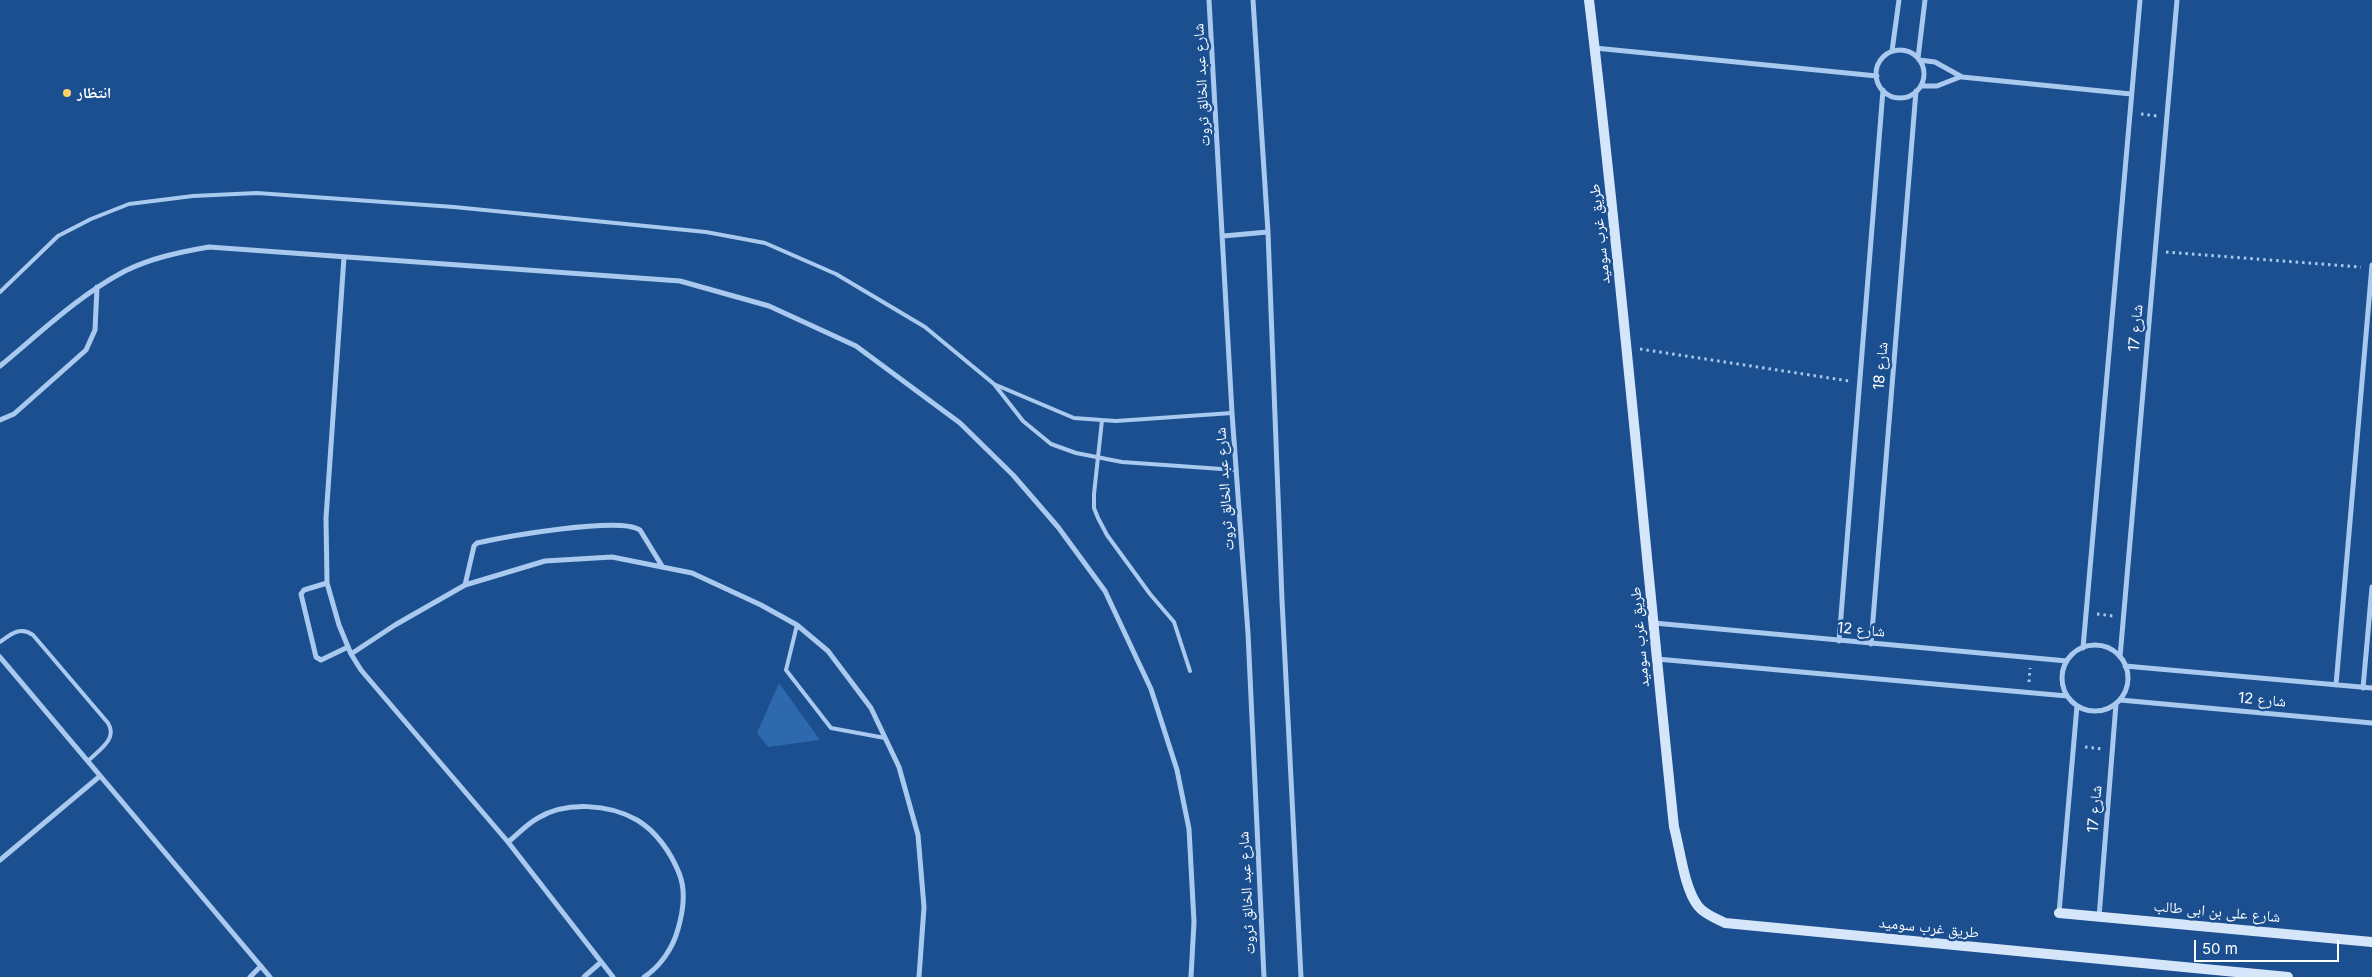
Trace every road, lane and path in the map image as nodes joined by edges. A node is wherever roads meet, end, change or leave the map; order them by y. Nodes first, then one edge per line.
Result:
1 (1209, 0) edge
2 (1253, 0) edge
3 (1589, 0) edge
4 (1899, 0) edge
5 (1925, 0) edge
6 (2140, 0) edge
7 (2177, 0) edge
8 (1594, 48) junction
9 (1892, 51) junction
10 (1919, 59) junction
11 (1877, 76) junction
12 (1962, 77) junction
13 (1920, 86) junction
14 (1883, 90) junction
15 (1916, 91) junction
16 (2131, 94) junction
17 (2130, 112) junction
18 (2167, 117) junction
19 (1268, 232) junction
20 (1223, 236) junction
21 (2156, 251) junction
22 (344, 258) junction
23 (2372, 267) edge
24 (97, 287) junction
25 (0, 292) edge
26 (1625, 347) junction
27 (0, 366) edge
28 (1860, 382) junction
29 (994, 384) junction
30 (1232, 413) junction
31 (0, 420) edge
32 (1102, 420) junction
33 (1097, 457) junction
34 (1236, 470) junction
35 (662, 566) junction
36 (327, 583) junction
37 (465, 585) junction
38 (2372, 587) edge
39 (2086, 613) junction
40 (2124, 617) junction
41 (1654, 623) junction
42 (797, 625) junction
43 (1839, 641) junction
44 (0, 642) edge
45 (1871, 644) junction
46 (348, 647) junction
47 (2083, 648) junction
48 (351, 654) junction
49 (0, 657) edge
50 (2032, 658) junction
51 (2120, 658) junction
52 (1657, 659) junction
53 (2067, 661) junction
54 (2125, 666) junction
55 (1190, 672) dead end
56 (2336, 685) junction
57 (2363, 688) junction
58 (2372, 688) edge
59 (2027, 692) junction
60 (2067, 696) junction
61 (2118, 702) junction
62 (2077, 706) junction
63 (2372, 722) edge
64 (886, 738) junction
65 (2073, 746) junction
66 (2112, 750) junction
67 (88, 760) junction
68 (100, 776) junction
69 (508, 842) junction
70 (0, 860) edge
71 (2059, 913) joint
72 (2099, 917) junction
73 (2372, 942) edge
74 (600, 963) junction
75 (261, 966) junction
76 (250, 977) edge
77 (270, 977) edge
78 (584, 977) edge
79 (613, 977) edge
80 (644, 977) edge
81 (919, 977) edge
82 (1191, 977) edge
83 (1264, 977) edge
84 (1301, 977) edge
85 (2288, 977) edge

1 - 20 street, شارع عبد الخالق ثروت
2 - 19 street
3 - 8 street, طريق غرب سوميد
4 - 9 street
5 - 10 street
6 - 16 street, شارع 17
7 - 18 street, شارع 17
8 - 11 street
8 - 26 street, طريق غرب سوميد
9 - 10 street
9 - 11 street
10 - 12 street
10 - 13 street
11 - 14 street
12 - 13 street
12 - 16 street
13 - 15 street
14 - 15 street
14 - 28 street, شارع 18
15 - 45 street, شارع 18
16 - 17 street, شارع 17
17 - 18 path
17 - 39 street, شارع 17
18 - 21 street, شارع 17
19 - 20 street
19 - 84 street
20 - 30 street, شارع عبد الخالق ثروت
21 - 23 path
21 - 40 street, شارع 17
22 - 24 street
22 - 36 street
22 - 82 street
23 - 56 street
24 - 27 street
24 - 31 street
25 - 29 lane
26 - 28 path
26 - 41 street, طريق غرب سوميد
28 - 43 street, شارع 18
29 - 32 lane
29 - 33 lane
30 - 32 lane
30 - 34 street, شارع عبد الخالق ثروت
32 - 33 lane
33 - 34 lane
33 - 55 lane
34 - 83 street, شارع عبد الخالق ثروت
35 - 37 street
35 - 37 street
35 - 42 street
36 - 46 street
36 - 46 street
37 - 48 street
38 - 57 street
39 - 40 path
39 - 47 street, شارع 17
40 - 51 street, شارع 17
41 - 43 street, شارع 12
41 - 52 street, طريق غرب سوميد
42 - 64 street
42 - 64 lane
43 - 45 street, شارع 12
44 - 67 lane
45 - 50 street, شارع 12
46 - 48 street
47 - 51 street
47 - 53 street
48 - 69 street
49 - 67 street
50 - 53 street, شارع 12
50 - 59 path
51 - 54 street
52 - 59 street
52 - 85 street, طريق غرب سوميد
53 - 60 street
54 - 56 street, شارع 12
54 - 61 street
56 - 57 street, شارع 12
57 - 58 street, شارع 12
59 - 60 street
60 - 62 street
61 - 62 street
61 - 63 street, شارع 12
61 - 66 street, شارع 17
62 - 65 street, شارع 17
64 - 81 street
65 - 66 path
65 - 71 street, شارع 17
66 - 72 street, شارع 17
67 - 68 street
68 - 70 street
68 - 75 street
69 - 74 street
69 - 80 street
71 - 72 street, شارع على بن ابى طالب
72 - 73 street, شارع على بن ابى طالب
74 - 78 street
74 - 79 street
75 - 76 street
75 - 77 street

